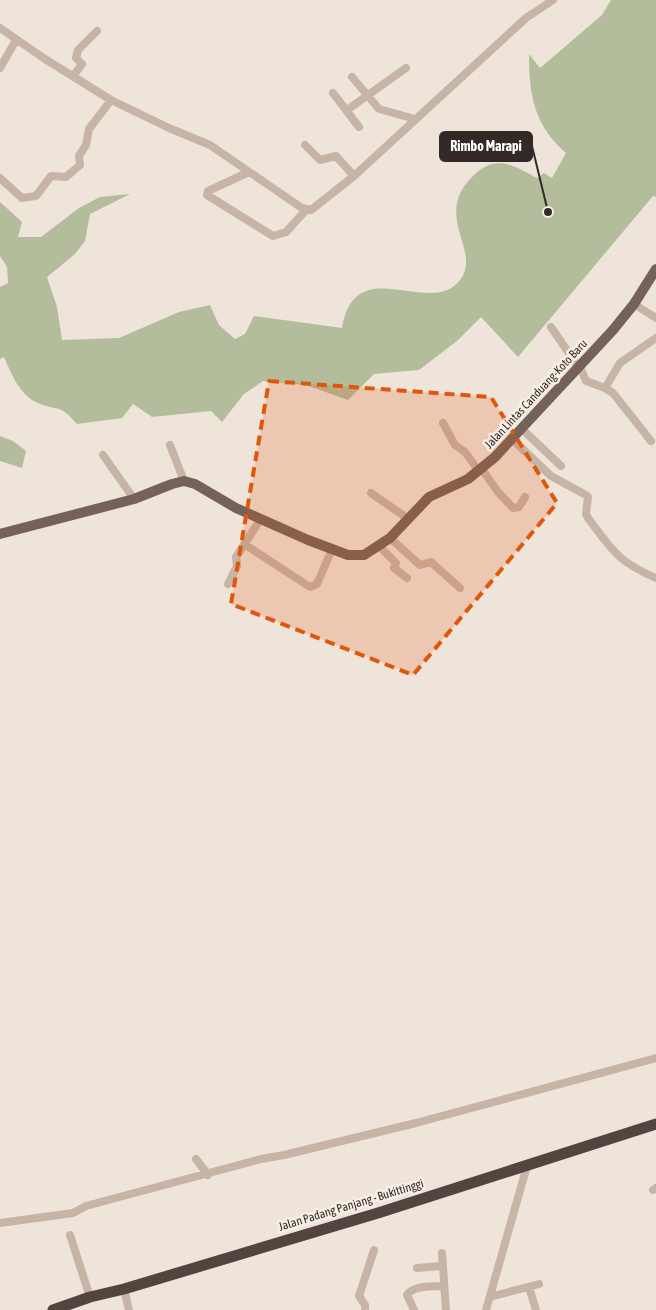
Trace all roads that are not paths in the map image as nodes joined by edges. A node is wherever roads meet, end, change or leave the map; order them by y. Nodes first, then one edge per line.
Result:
1 (553, 0) edge
2 (0, 28) edge
3 (97, 31) dead end
4 (16, 40) junction
5 (0, 68) edge
6 (406, 68) dead end
7 (74, 75) junction
8 (352, 77) dead end
9 (333, 93) dead end
10 (367, 95) junction
11 (111, 100) junction
12 (347, 110) junction
13 (414, 119) junction
14 (359, 127) dead end
15 (305, 145) dead end
16 (249, 172) junction
17 (354, 176) junction
18 (0, 178) edge
19 (306, 210) junction
20 (656, 269) edge
21 (634, 304) junction
22 (656, 318) edge
23 (551, 327) dead end
24 (656, 338) edge
25 (579, 367) junction
26 (605, 388) junction
27 (443, 423) dead end
28 (521, 428) junction
29 (511, 438) junction
30 (651, 441) dead end
31 (170, 445) dead end
32 (103, 455) dead end
33 (562, 466) dead end
34 (480, 469) junction
35 (184, 481) junction
36 (371, 493) dead end
37 (526, 497) dead end
38 (134, 499) junction
39 (407, 518) junction
40 (260, 520) junction
41 (0, 534) edge
42 (390, 538) junction
43 (244, 544) junction
44 (379, 546) junction
45 (336, 551) junction
46 (407, 578) dead end
47 (656, 578) edge
48 (228, 584) dead end
49 (460, 588) dead end
50 (656, 1058) edge
51 (656, 1124) edge
52 (196, 1159) dead end
53 (528, 1166) junction
54 (208, 1175) junction
55 (0, 1223) edge
56 (70, 1235) dead end
57 (374, 1250) dead end
58 (442, 1253) dead end
59 (442, 1266) junction
60 (417, 1268) dead end
61 (539, 1284) dead end
62 (444, 1286) junction
63 (529, 1287) junction
64 (124, 1289) junction
65 (90, 1297) junction
66 (490, 1297) junction
67 (53, 1310) edge
68 (129, 1310) edge
69 (365, 1310) edge
70 (414, 1310) edge
71 (446, 1310) edge
72 (486, 1310) edge
73 (536, 1310) edge

1 - 13 street
2 - 4 street
3 - 7 street
4 - 5 street
4 - 7 street
6 - 10 street
7 - 11 street
8 - 10 street
9 - 12 street
10 - 12 street
10 - 13 street
11 - 16 street
11 - 18 street
12 - 14 street
13 - 17 street
15 - 17 street
16 - 19 street
16 - 19 street
17 - 19 street
20 - 21 main road, Jalan Lintas Canduang-Koto Baru
21 - 22 street
21 - 25 main road, Jalan Lintas Canduang-Koto Baru
23 - 25 street
24 - 26 street
25 - 26 street
25 - 28 main road, Jalan Lintas Canduang-Koto Baru
26 - 30 street
27 - 34 street
28 - 29 main road, Jalan Lintas Canduang-Koto Baru
28 - 33 street
29 - 34 main road, Jalan Lintas Canduang-Koto Baru
29 - 47 street
31 - 35 street
32 - 38 street
34 - 37 street
34 - 39 main road, Jalan Lintas Canduang-Koto Baru
35 - 38 main road
35 - 40 main road, Jalan Lintas Canduang-Koto Baru
36 - 39 street
38 - 41 main road
39 - 42 main road, Jalan Lintas Canduang-Koto Baru
40 - 43 street
40 - 45 main road, Jalan Lintas Canduang-Koto Baru
42 - 44 main road, Jalan Lintas Canduang-Koto Baru
42 - 49 street
43 - 45 street
43 - 48 street
44 - 45 main road, Jalan Lintas Canduang-Koto Baru
44 - 46 street
50 - 54 street
51 - 53 highway, Jalan Padang Panjang - Bukittinggi
52 - 54 street
53 - 64 highway, Jalan Padang Panjang - Bukittinggi
53 - 66 street
54 - 55 street
56 - 65 street
57 - 69 street
58 - 59 street
59 - 60 street
59 - 62 street
61 - 63 street
62 - 70 street
62 - 71 street
63 - 66 street
63 - 73 street
64 - 65 highway, Jalan Padang Panjang - Bukittinggi
64 - 68 street
65 - 67 highway, Jalan Padang Panjang - Bukittinggi
66 - 72 street

